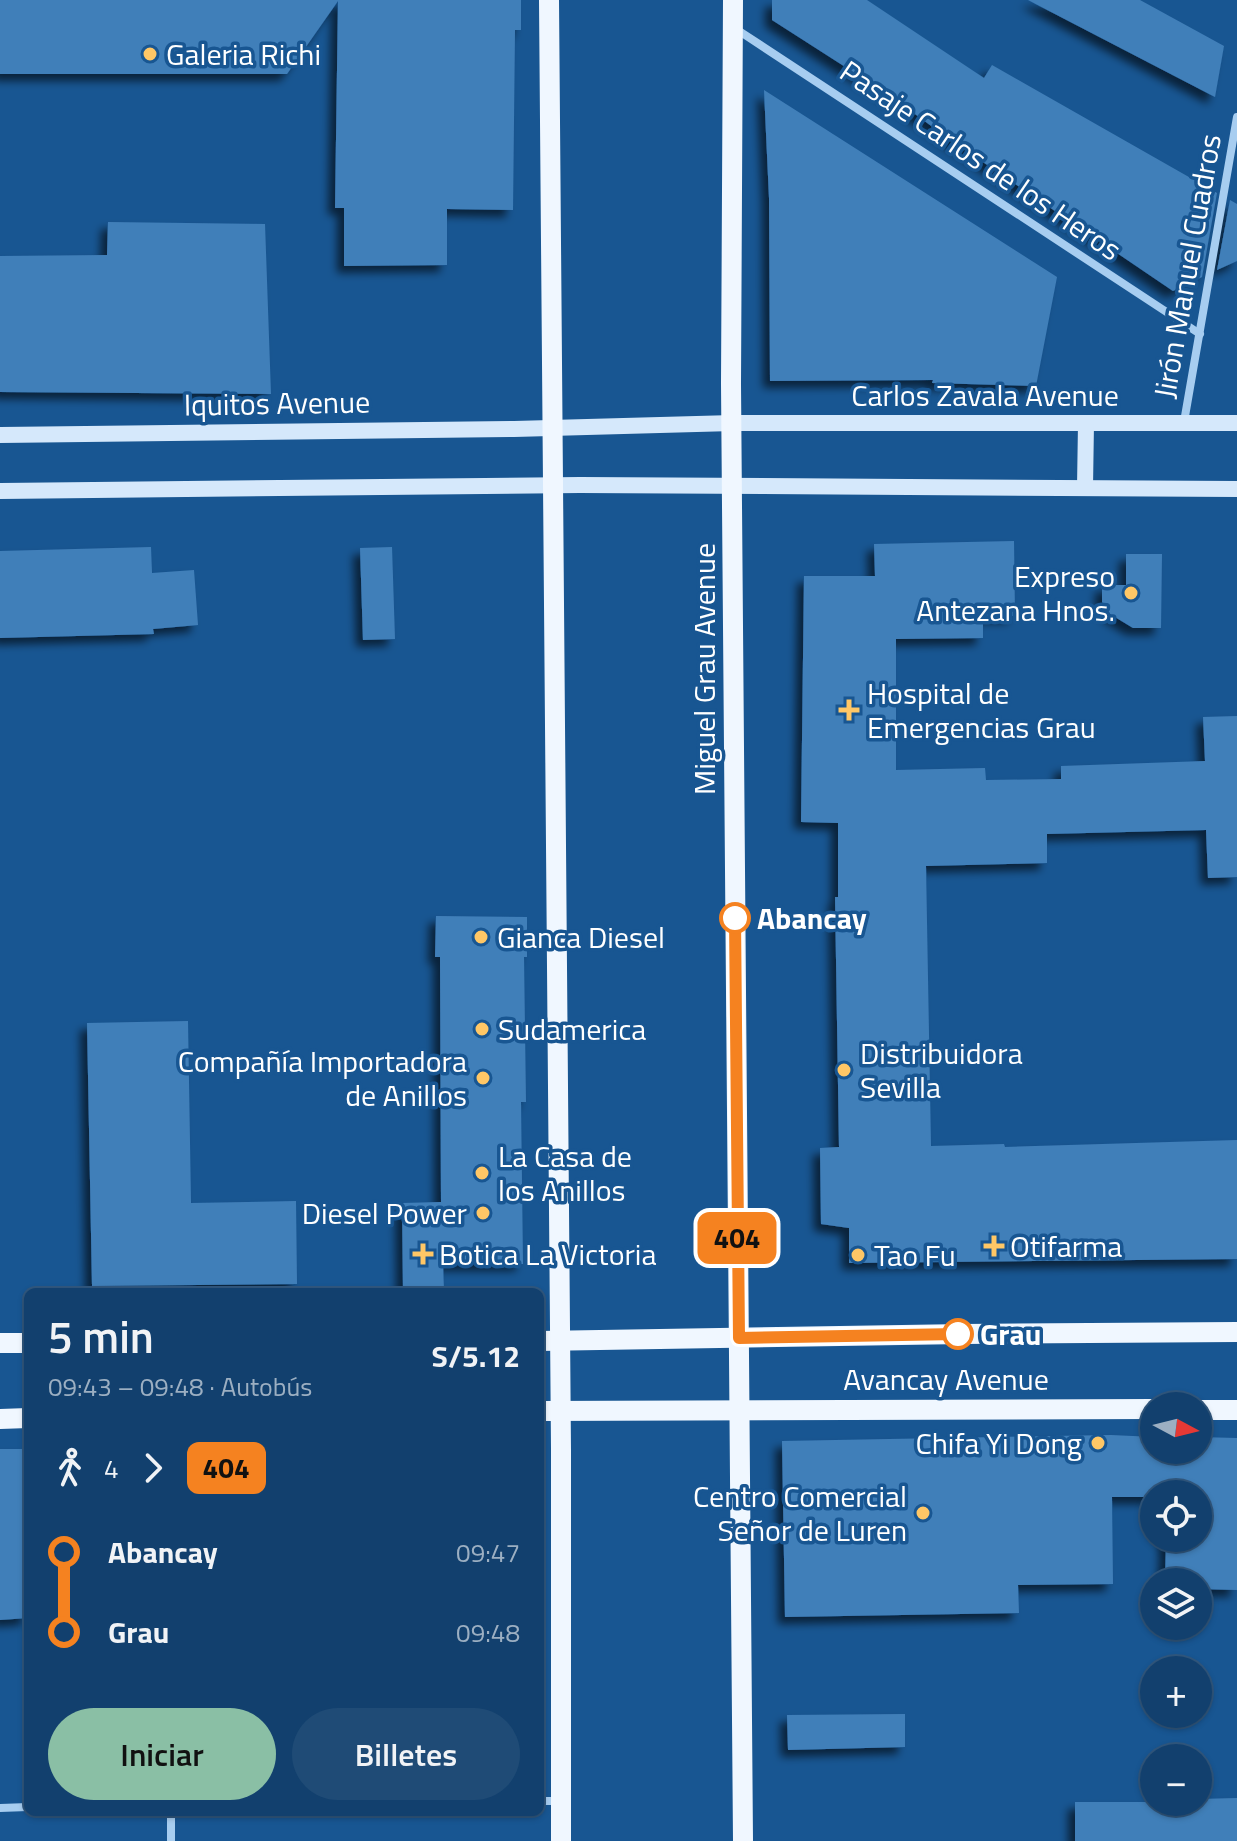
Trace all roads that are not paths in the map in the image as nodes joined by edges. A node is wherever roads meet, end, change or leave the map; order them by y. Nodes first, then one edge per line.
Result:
1 (549, 0) edge
2 (733, 0) edge
3 (733, 27) junction
4 (1237, 117) edge
5 (1200, 334) junction
6 (723, 423) junction
7 (1086, 423) junction
8 (1184, 423) junction
9 (1237, 423) edge
10 (579, 426) joint
11 (554, 427) junction
12 (0, 435) edge
13 (723, 484) junction
14 (554, 485) junction
15 (1085, 487) junction
16 (1237, 489) edge
17 (0, 491) edge
18 (1237, 1332) edge
19 (731, 1338) junction
20 (550, 1341) edge
21 (0, 1343) edge
22 (24, 1343) edge
23 (731, 1409) junction
24 (1140, 1409) edge
25 (1212, 1410) edge
26 (1237, 1410) edge
27 (550, 1411) edge
28 (24, 1418) edge
29 (0, 1419) edge
30 (550, 1801) edge
31 (24, 1807) edge
32 (0, 1808) edge
33 (171, 1816) edge
34 (171, 1841) edge
35 (561, 1841) edge
36 (743, 1841) edge

1 - 11 main road
2 - 3 main road, Miguel Grau Avenue
3 - 5 street, Pasaje Carlos de los Heros
3 - 6 main road, Miguel Grau Avenue
4 - 5 street, Jirón Manuel Cuadros
5 - 8 street, Jirón Manuel Cuadros
6 - 7 main road, Carlos Zavala Avenue
6 - 10 main road, Carlos Zavala Avenue
6 - 13 main road, Miguel Grau Avenue
7 - 8 main road, Carlos Zavala Avenue
7 - 15 main road
8 - 9 main road, Carlos Zavala Avenue
10 - 11 main road, Iquitos Avenue
11 - 12 main road, Iquitos Avenue
11 - 14 main road
13 - 14 main road
13 - 15 main road
13 - 19 main road, Miguel Grau Avenue
14 - 17 main road
14 - 20 main road
15 - 16 main road
18 - 19 main road
19 - 20 main road
19 - 23 main road, Miguel Grau Avenue
20 - 27 main road
21 - 22 main road
23 - 24 main road, Avancay Avenue
23 - 27 main road, Avancay Avenue
23 - 36 main road
25 - 26 main road
27 - 30 main road
28 - 29 main road
30 - 35 main road
31 - 32 street
33 - 34 street

